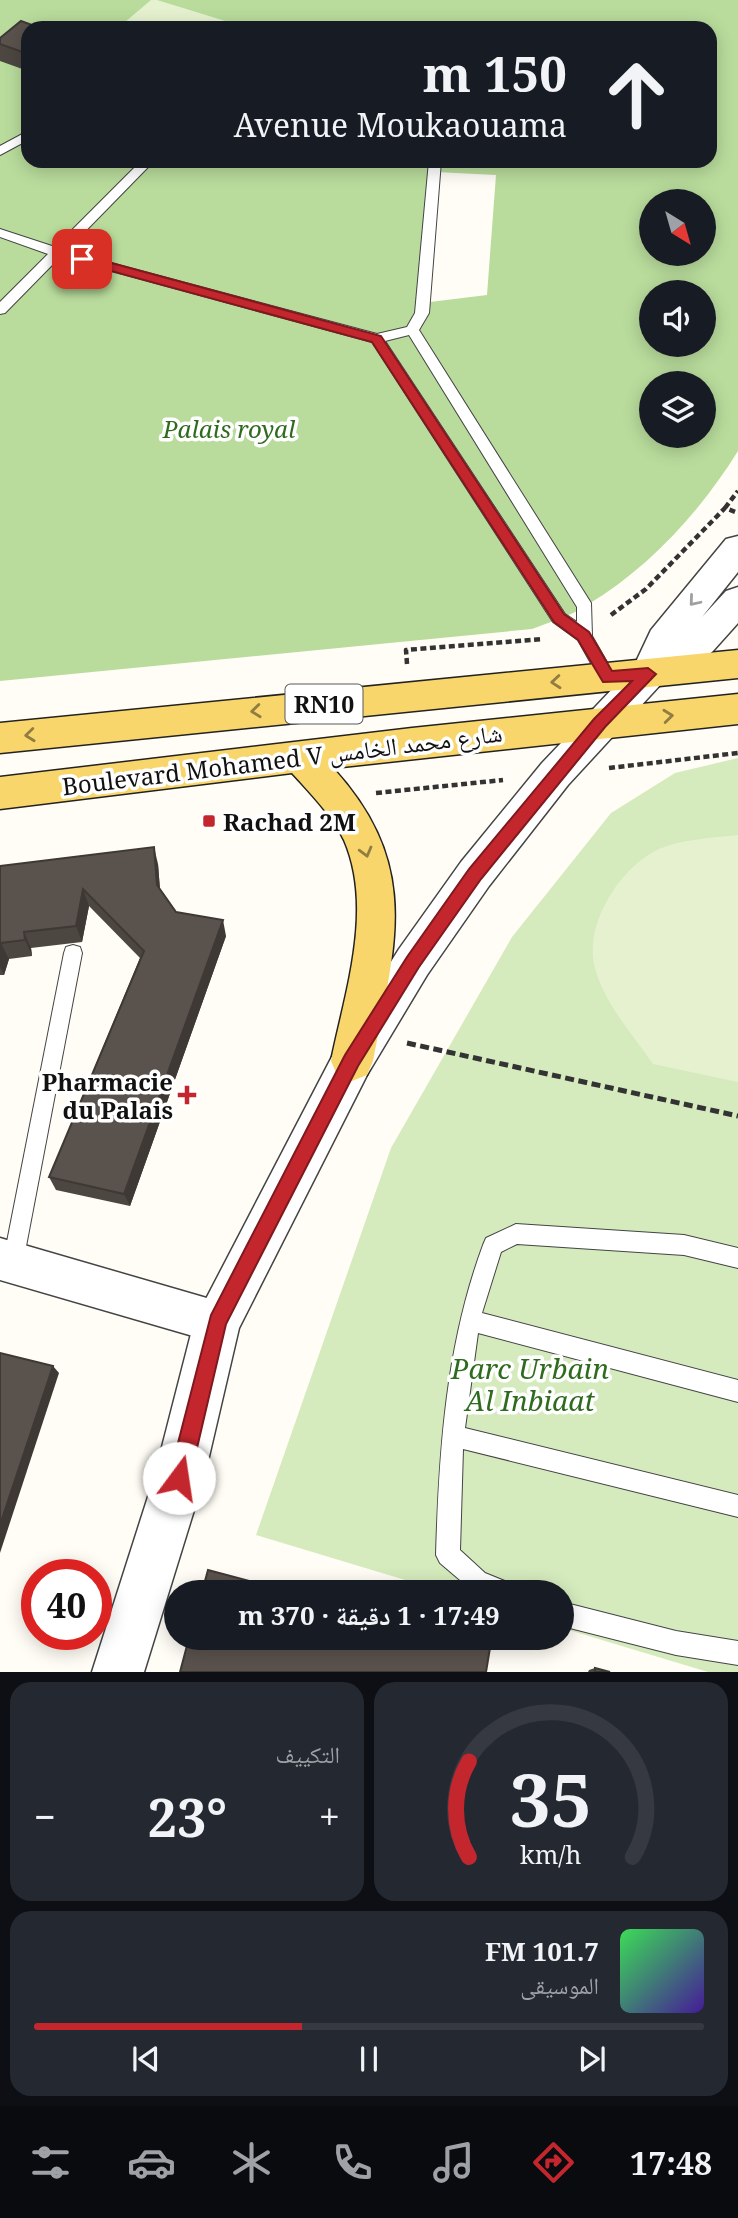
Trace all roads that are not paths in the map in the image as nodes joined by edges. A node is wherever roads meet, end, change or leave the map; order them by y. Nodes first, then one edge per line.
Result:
1 (21, 139) edge
2 (0, 150) edge
3 (141, 168) edge
4 (434, 168) edge
5 (0, 233) edge
6 (55, 252) junction
7 (0, 310) edge
8 (412, 330) junction
9 (377, 339) junction
10 (738, 548) edge
11 (738, 600) edge
12 (584, 636) junction
13 (738, 664) edge
14 (648, 674) junction
15 (608, 678) junction
16 (738, 709) edge
17 (582, 725) junction
18 (0, 738) edge
19 (300, 757) junction
20 (0, 793) edge
21 (73, 953) edge
22 (360, 1048) junction
23 (738, 1258) edge
24 (6, 1260) edge
25 (471, 1321) junction
26 (217, 1322) junction
27 (738, 1391) edge
28 (454, 1436) junction
29 (738, 1506) edge
30 (475, 1580) edge
31 (574, 1617) edge
32 (738, 1653) edge
33 (118, 1672) edge

1 - 2 lane
3 - 6 lane
4 - 8 lane
5 - 6 lane
6 - 7 lane
6 - 9 lane
8 - 9 lane
8 - 12 lane
9 - 12 lane
10 -> 14 street
11 - 14 street
12 - 15 lane
13 - 14 main road, Boulevard Mohamed V شارع محمد الخامس / RN10
14 - 15 main road, Boulevard Mohamed V شارع محمد الخامس / RN10
14 - 17 street
15 -> 18 main road, Boulevard Mohamed V شارع محمد الخامس / RN10
17 -> 16 main road, Boulevard Mohamed V شارع محمد الخامس / RN10
17 - 19 main road, Boulevard Mohamed V شارع محمد الخامس / RN10
17 - 22 street
19 - 20 main road, Boulevard Mohamed V شارع محمد الخامس / RN10
19 -> 22 main road
21 - 24 lane
22 - 26 street
23 - 25 lane
24 - 26 street
25 - 27 lane
25 - 28 lane
26 - 33 street
28 - 29 lane
28 - 30 lane
31 - 32 lane

